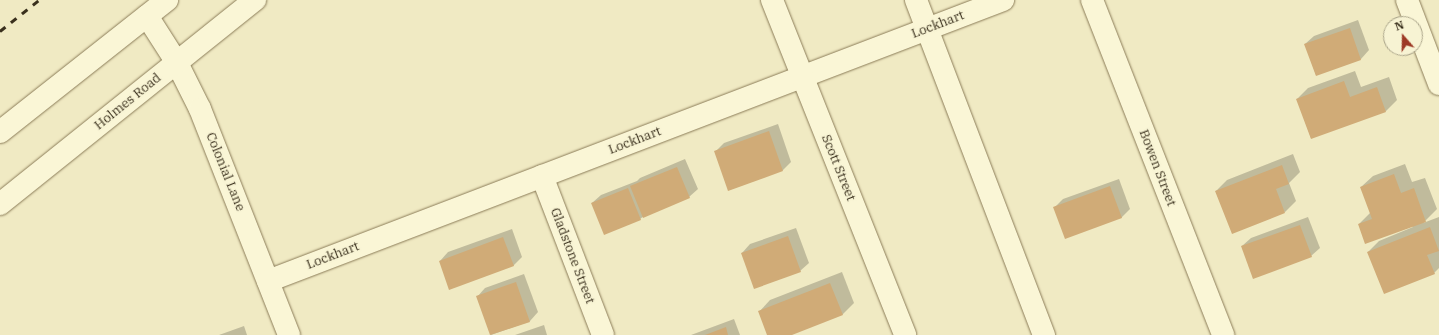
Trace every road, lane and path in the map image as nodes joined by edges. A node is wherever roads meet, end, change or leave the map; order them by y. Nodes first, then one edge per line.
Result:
1 (167, 0) edge
2 (256, 0) edge
3 (772, 0) edge
4 (916, 0) edge
5 (1003, 0) edge
6 (1092, 0) edge
7 (1407, 0) edge
8 (147, 16) junction
9 (928, 29) junction
10 (177, 63) junction
11 (802, 77) junction
12 (1439, 84) edge
13 (0, 132) edge
14 (542, 176) junction
15 (0, 204) edge
16 (268, 281) junction
17 (289, 335) edge
18 (602, 335) edge
19 (905, 335) edge
20 (1044, 335) edge
21 (1223, 335) edge

1 - 8 street
2 - 10 street, Holmes Road
3 - 11 street, Scott Street
4 - 9 street
5 - 9 street, Lockhart
6 - 21 street, Bowen Street
7 - 12 street
8 - 10 street, Colonial Lane
8 - 13 street
9 - 11 street, Lockhart
9 - 20 street
10 - 15 street, Holmes Road
10 - 16 street, Colonial Lane
11 - 14 street, Lockhart
11 - 19 street, Scott Street
14 - 16 street, Lockhart
14 - 18 street, Gladstone Street
16 - 17 street, Colonial Lane

